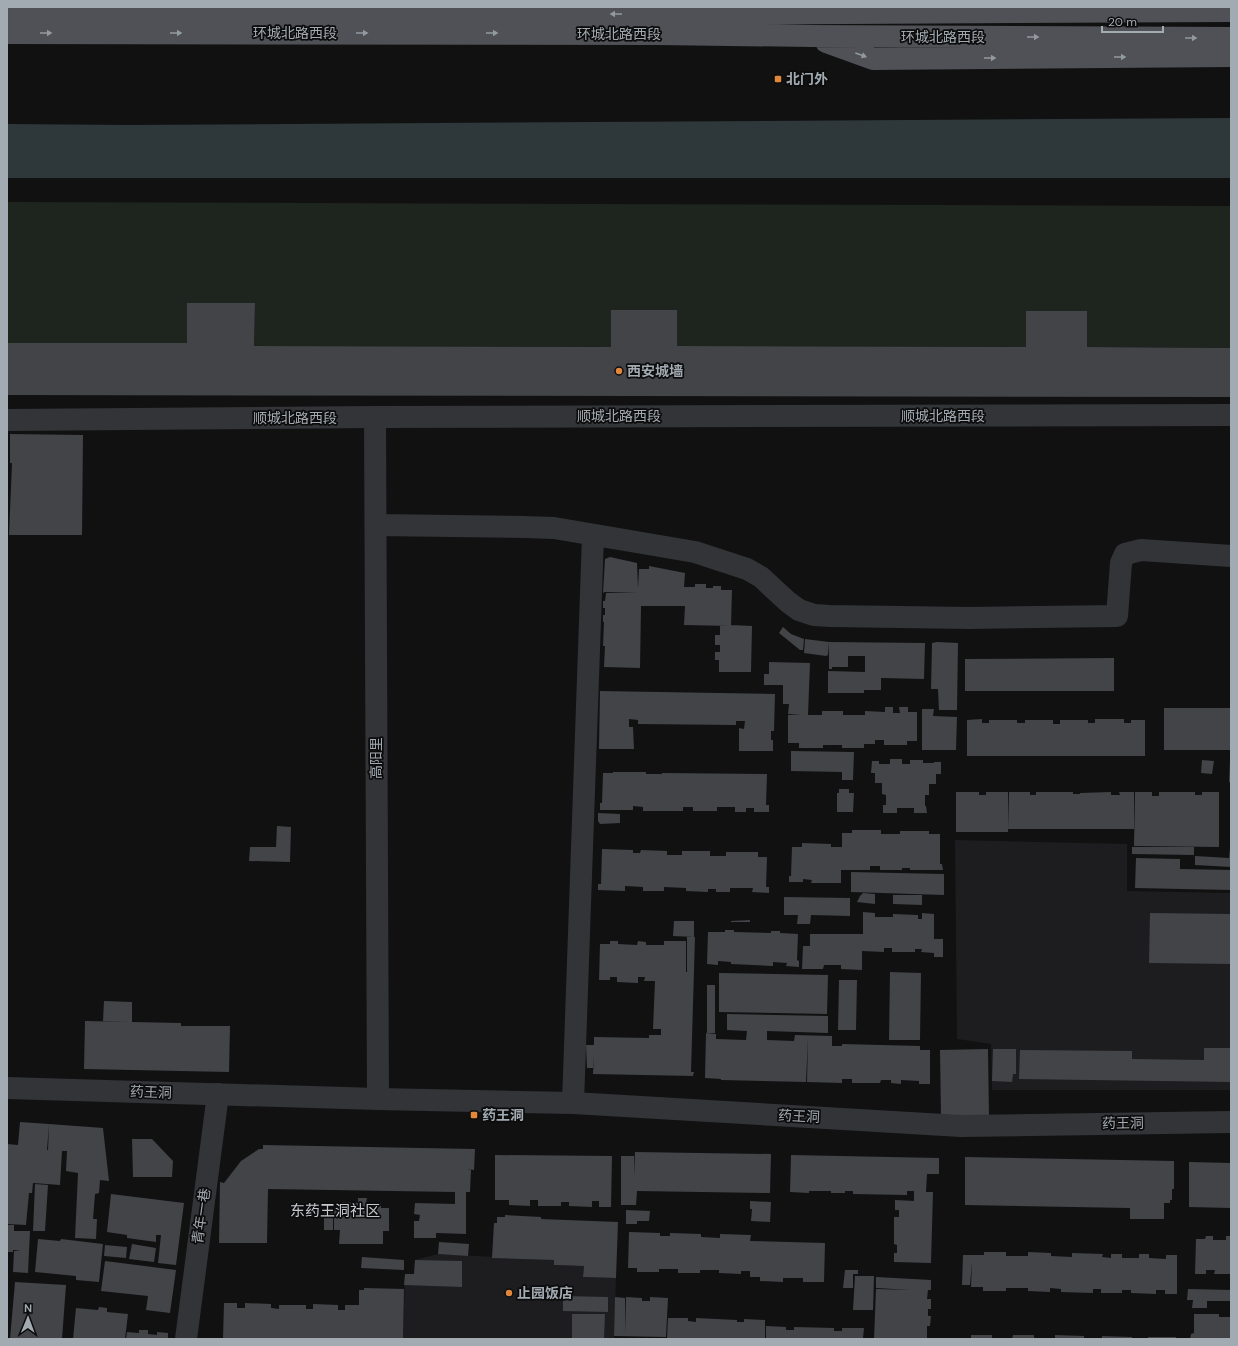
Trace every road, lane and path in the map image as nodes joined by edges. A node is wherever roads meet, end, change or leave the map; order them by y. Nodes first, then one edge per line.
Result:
1 (737, 7) edge
2 (1231, 11) edge
3 (7, 13) edge
4 (655, 14) junction
5 (7, 33) edge
6 (812, 36) junction
7 (1231, 38) edge
8 (1231, 56) edge
9 (1231, 415) edge
10 (375, 417) junction
11 (7, 420) edge
12 (376, 525) junction
13 (593, 536) junction
14 (1231, 556) edge
15 (7, 1088) edge
16 (218, 1094) junction
17 (378, 1099) junction
18 (573, 1103) junction
19 (1231, 1122) edge
20 (186, 1339) edge

1 - 4 main road
2 - 4 main road, 环城北路西段
4 -> 3 main road, 环城北路西段
5 -> 6 main road, 环城北路西段
6 -> 7 main road, 环城北路西段
6 -> 8 main road
9 - 10 street, 顺城北路西段
10 - 11 street, 顺城北路西段
10 - 12 street, 高阳里
12 - 13 street
12 - 17 street, 高阳里
13 - 14 street
13 - 18 street
15 - 16 street, 药王洞
16 - 17 street, 药王洞
16 - 20 street, 青年一巷
17 - 18 street, 药王洞
18 - 19 street, 药王洞

